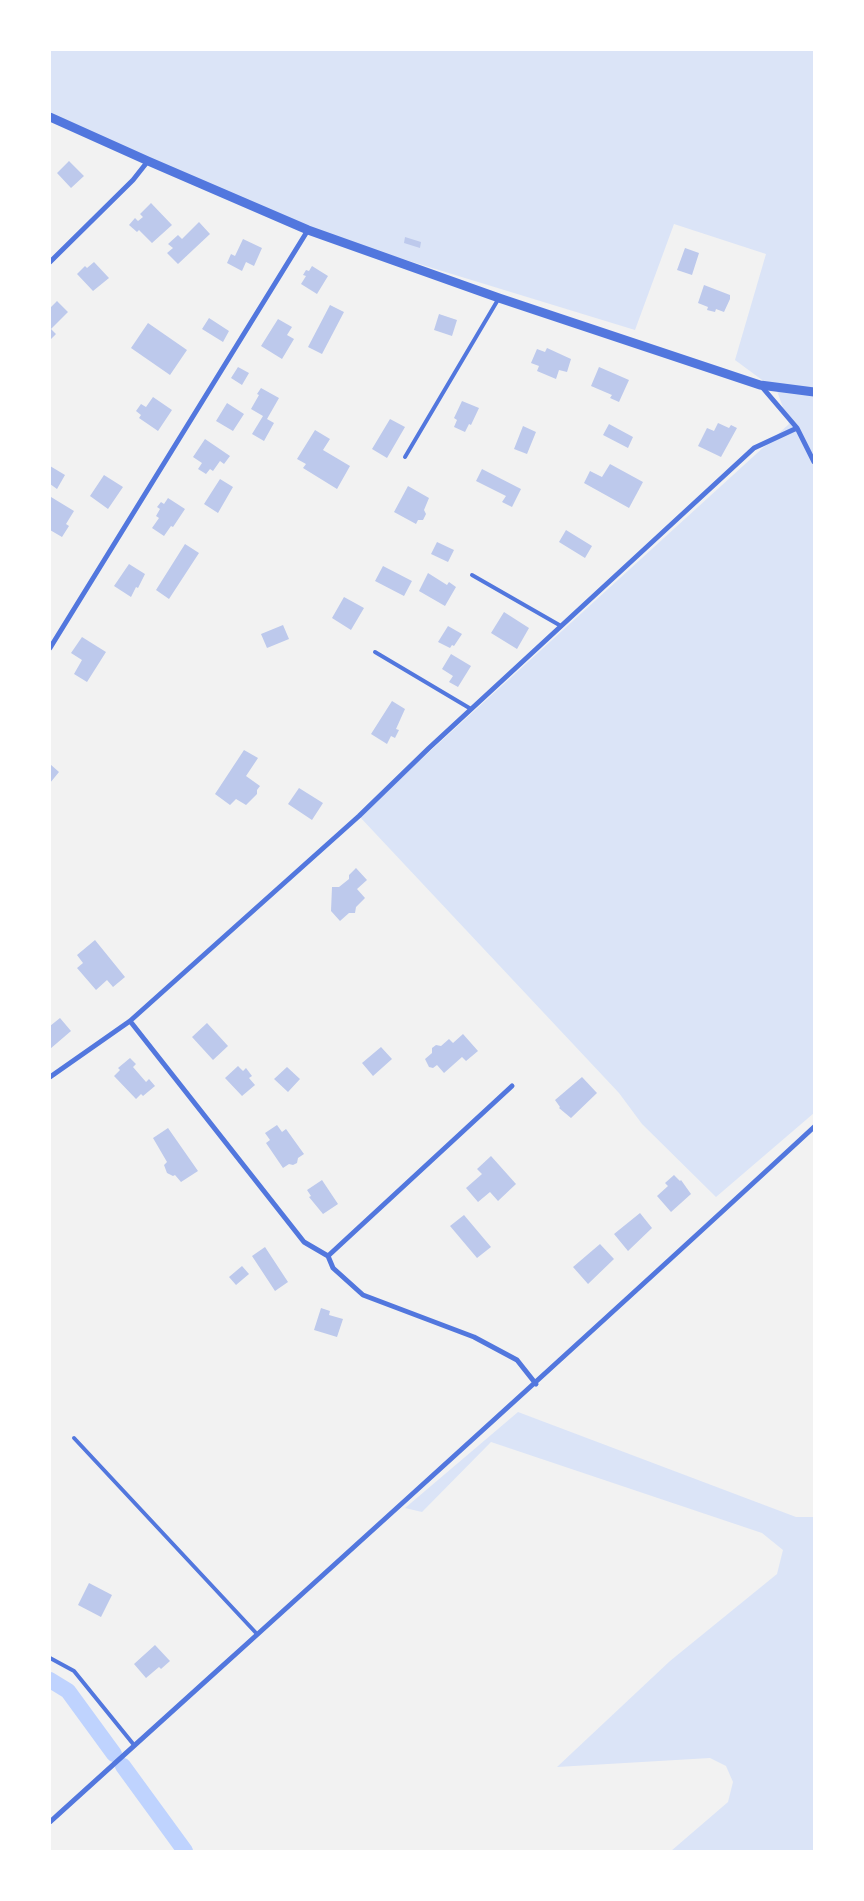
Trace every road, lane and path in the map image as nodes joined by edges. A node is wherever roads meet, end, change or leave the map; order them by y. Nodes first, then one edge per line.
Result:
1 (50, 117) edge
2 (148, 161) junction
3 (308, 230) junction
4 (50, 262) edge
5 (499, 298) junction
6 (760, 385) junction
7 (814, 392) edge
8 (797, 428) junction
9 (405, 457) dead end
10 (814, 462) edge
11 (472, 575) dead end
12 (561, 626) junction
13 (50, 648) edge
14 (375, 652) dead end
15 (471, 709) junction
16 (130, 1021) junction
17 (50, 1077) edge
18 (512, 1086) dead end
19 (814, 1127) edge
20 (328, 1256) junction
21 (536, 1384) junction
22 (74, 1438) dead end
23 (257, 1634) junction
24 (50, 1658) edge
25 (134, 1745) junction
26 (50, 1822) edge

1 - 2 street
2 - 3 street
2 - 4 street
3 - 5 street
3 - 13 street
5 - 6 street
5 - 9 lane
6 - 7 street
6 - 8 street
8 - 10 street
8 - 12 street
11 - 12 lane
12 - 15 street
14 - 15 lane
15 - 16 street
16 - 17 street
16 - 20 street
18 - 20 street
19 - 21 street
20 - 21 street
21 - 23 street
22 - 23 lane
23 - 25 street
24 - 25 lane
25 - 26 street

